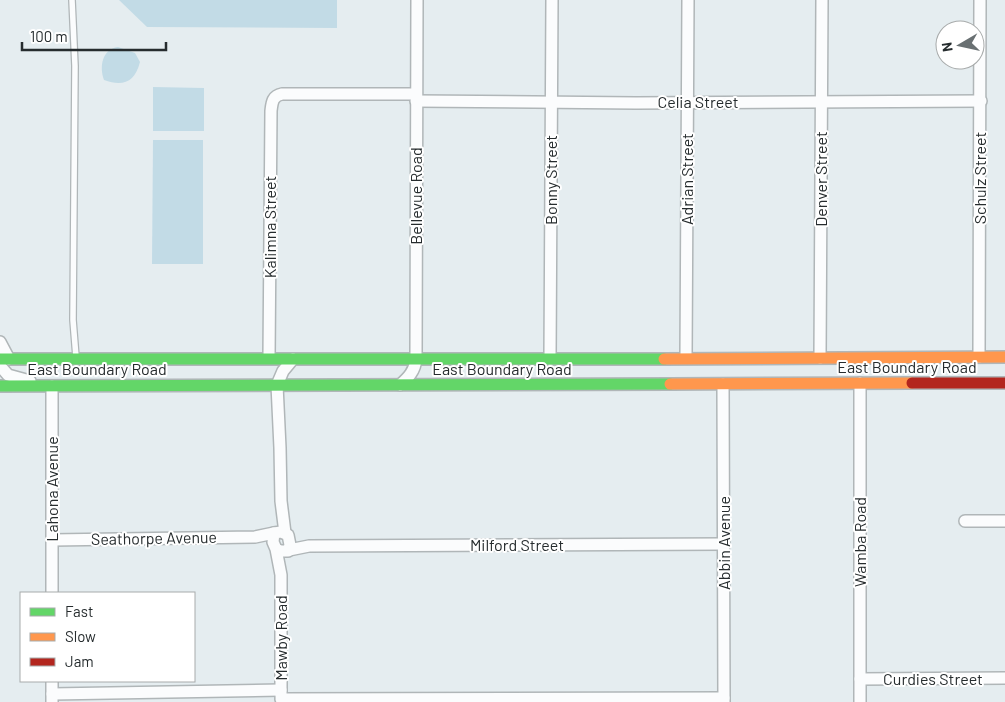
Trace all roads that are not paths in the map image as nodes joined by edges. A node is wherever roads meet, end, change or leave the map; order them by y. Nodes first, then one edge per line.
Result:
1 (72, 0) edge
2 (416, 0) edge
3 (552, 0) edge
4 (688, 0) edge
5 (822, 0) edge
6 (980, 0) edge
7 (274, 97) joint
8 (416, 97) junction
9 (552, 102) junction
10 (688, 102) junction
11 (821, 102) junction
12 (981, 102) junction
13 (0, 342) edge
14 (979, 357) junction
15 (1005, 357) edge
16 (269, 358) junction
17 (686, 358) junction
18 (820, 358) junction
19 (76, 359) junction
20 (293, 359) junction
21 (416, 359) junction
22 (550, 359) junction
23 (3, 361) edge
24 (894, 370) junction
25 (618, 372) junction
26 (1005, 382) edge
27 (860, 383) junction
28 (723, 384) junction
29 (281, 385) junction
30 (400, 385) junction
31 (0, 386) edge
32 (50, 386) junction
33 (1005, 520) edge
34 (965, 521) dead end
35 (52, 540) junction
36 (281, 541) junction
37 (724, 544) junction
38 (52, 592) edge
39 (1005, 678) edge
40 (860, 679) junction
41 (52, 682) edge
42 (281, 697) edge
43 (52, 698) edge
44 (439, 700) edge
45 (724, 700) edge
46 (860, 702) edge

1 - 19 lane
2 - 8 street, Bellevue Road
3 - 9 street, Bonny Street
4 - 10 street, Adrian Street
5 - 11 street, Denver Street
6 - 12 street, Schulz Street
7 - 8 street, Celia Street
7 - 16 street, Kalimna Street
8 - 9 street, Celia Street
8 - 21 street, Bellevue Road
9 - 10 street, Celia Street
9 - 22 street, Bonny Street
10 - 11 street, Celia Street
10 - 17 street, Adrian Street
11 - 12 street, Celia Street
11 - 18 street, Denver Street
12 - 14 street, Schulz Street
13 - 23 street
14 - 15 main road, East Boundary Road
14 - 24 main road, East Boundary Road
16 - 19 main road, East Boundary Road
16 - 20 main road, East Boundary Road
17 - 18 main road, East Boundary Road
17 - 25 main road, East Boundary Road
18 - 24 main road, East Boundary Road
19 - 23 main road, East Boundary Road
20 - 21 main road, East Boundary Road
20 - 29 street, Mawby Road
21 - 22 main road, East Boundary Road
21 - 30 street, Bellevue Road
22 - 25 main road, East Boundary Road
23 - 32 street
24 - 26 main road, East Boundary Road
24 - 27 main road, East Boundary Road
25 - 28 main road, East Boundary Road
25 - 30 main road, East Boundary Road
27 - 28 main road, East Boundary Road
27 - 40 street, Wamba Road
28 - 37 street, Abbin Avenue
29 - 30 main road, East Boundary Road
29 - 32 main road, East Boundary Road
29 - 36 street, Mawby Road
31 - 32 main road, East Boundary Road
32 - 35 street, Lahona Avenue
33 - 34 street
35 - 36 street, Seathorpe Avenue
35 - 38 street, Lahona Avenue
36 - 37 street, Milford Street
36 - 42 street, Mawby Road
37 - 45 street, Abbin Avenue
39 - 40 street, Curdies Street
40 - 46 street, Wamba Road
41 - 43 street
42 - 43 street
42 - 44 street
44 - 45 street

